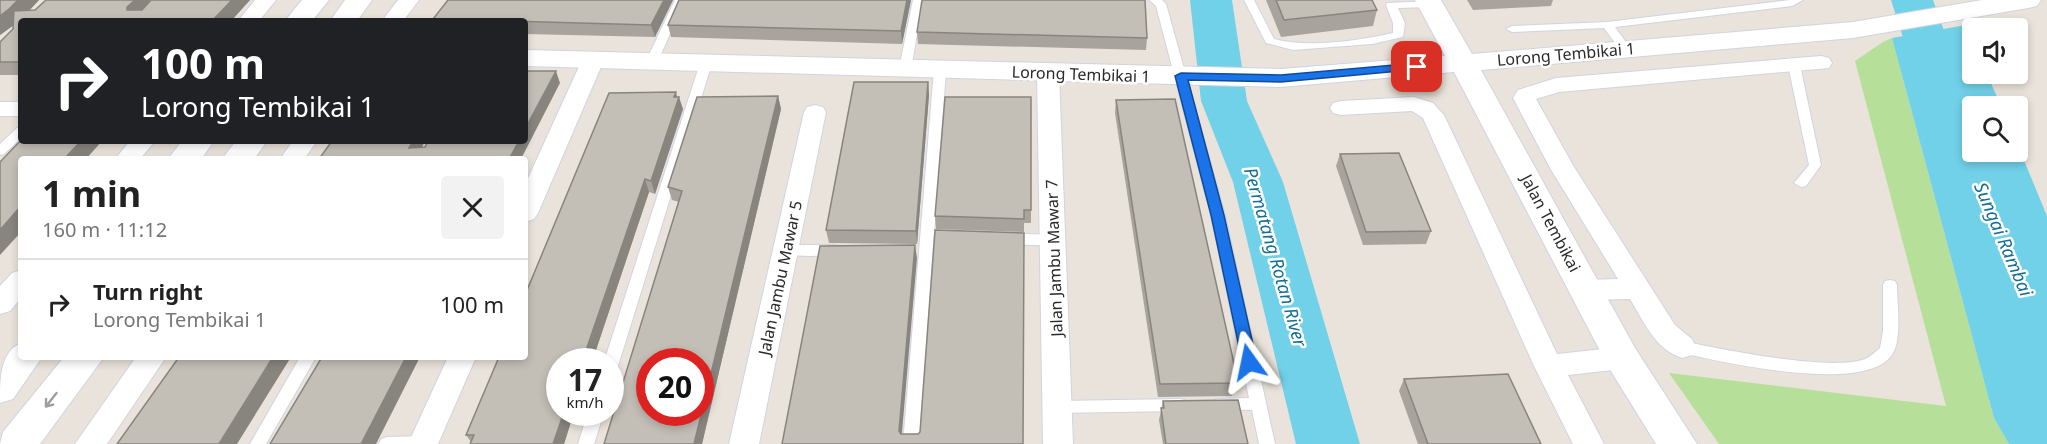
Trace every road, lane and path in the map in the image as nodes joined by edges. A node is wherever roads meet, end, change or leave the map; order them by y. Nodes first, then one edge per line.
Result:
1 (266, 0) edge
2 (316, 0) edge
3 (359, 0) edge
4 (408, 0) edge
5 (680, 0) edge
6 (918, 0) edge
7 (1154, 0) edge
8 (1249, 0) edge
9 (1798, 0) edge
10 (2028, 0) edge
11 (1390, 2) edge
12 (1429, 2) edge
13 (251, 18) edge
14 (301, 18) edge
15 (345, 18) edge
16 (394, 18) edge
17 (1607, 25) junction
18 (1512, 29) dead end
19 (1625, 49) junction
20 (528, 58) edge
21 (593, 60) junction
22 (652, 61) junction
23 (706, 63) junction
24 (1462, 63) junction
25 (1821, 63) dead end
26 (1794, 65) junction
27 (905, 69) junction
28 (940, 70) junction
29 (1048, 73) junction
30 (1188, 77) junction
31 (1647, 78) junction
32 (1341, 108) dead end
33 (18, 109) edge
34 (0, 110) edge
35 (815, 112) dead end
36 (18, 134) edge
37 (140, 144) edge
38 (196, 144) edge
39 (250, 144) edge
40 (0, 152) edge
41 (130, 156) edge
42 (186, 156) edge
43 (240, 156) edge
44 (1521, 167) junction
45 (1563, 168) junction
46 (1801, 183) dead end
47 (528, 206) edge
48 (996, 238) edge
49 (1053, 240) junction
50 (786, 250) junction
51 (844, 250) edge
52 (18, 283) edge
53 (1890, 285) dead end
54 (1639, 289) junction
55 (1586, 290) junction
56 (0, 304) edge
57 (1682, 347) joint
58 (616, 348) edge
59 (1622, 358) junction
60 (21, 360) edge
61 (83, 360) edge
62 (150, 360) edge
63 (306, 360) edge
64 (461, 360) edge
65 (1548, 366) junction
66 (0, 388) edge
67 (1258, 404) junction
68 (1058, 407) junction
69 (592, 426) edge
70 (17, 444) edge
71 (90, 444) edge
72 (258, 444) edge
73 (387, 444) edge
74 (424, 444) edge
75 (586, 444) edge
76 (744, 444) edge
77 (911, 444) edge
78 (1058, 444) edge
79 (1267, 444) edge
80 (1589, 444) edge
81 (1677, 444) edge

1 - 13 street
2 - 14 street
3 - 15 street
4 - 16 street
5 - 22 lane
6 - 27 lane
7 - 30 lane
8 - 11 lane
9 - 17 lane
10 - 19 street, Lorong Tembikai 1
11 - 12 lane
12 - 24 street, Jalan Tembikai
17 - 18 lane
17 - 19 lane
19 - 24 street, Lorong Tembikai 1
19 - 31 street
20 - 21 street, Lorong Tembikai 1
21 - 22 street, Lorong Tembikai 1
21 - 47 street
22 - 23 street, Lorong Tembikai 1
23 - 27 street, Lorong Tembikai 1
23 - 58 lane
24 - 30 street, Lorong Tembikai 1
24 - 44 street, Jalan Tembikai
25 - 26 street
26 - 31 street
26 - 46 lane
27 - 28 street, Lorong Tembikai 1
28 - 29 street, Lorong Tembikai 1
28 - 77 lane
29 - 30 street, Lorong Tembikai 1
29 - 49 street, Jalan Jambu Mawar 7
30 - 67 lane
31 - 45 street
32 - 65 street
33 - 34 street
35 - 50 street, Jalan Jambu Mawar 5
36 - 40 lane
37 - 41 street
38 - 42 street
39 - 43 street
44 - 45 street
44 - 55 street, Jalan Tembikai
45 - 54 street
48 - 49 lane
49 - 68 street, Jalan Jambu Mawar 7
50 - 51 lane
50 - 76 street, Jalan Jambu Mawar 5
52 - 56 street
53 - 57 lane
54 - 55 street
54 - 57 street
55 - 59 street, Jalan Tembikai
59 - 65 street
59 - 81 street, Jalan Tembikai
60 - 66 street
61 -> 70 street
62 - 71 street
63 - 72 lane
64 - 74 street
65 - 80 street
67 - 68 lane
67 - 79 lane
68 - 78 street, Jalan Jambu Mawar 7
69 - 75 lane
73 - 74 lane

